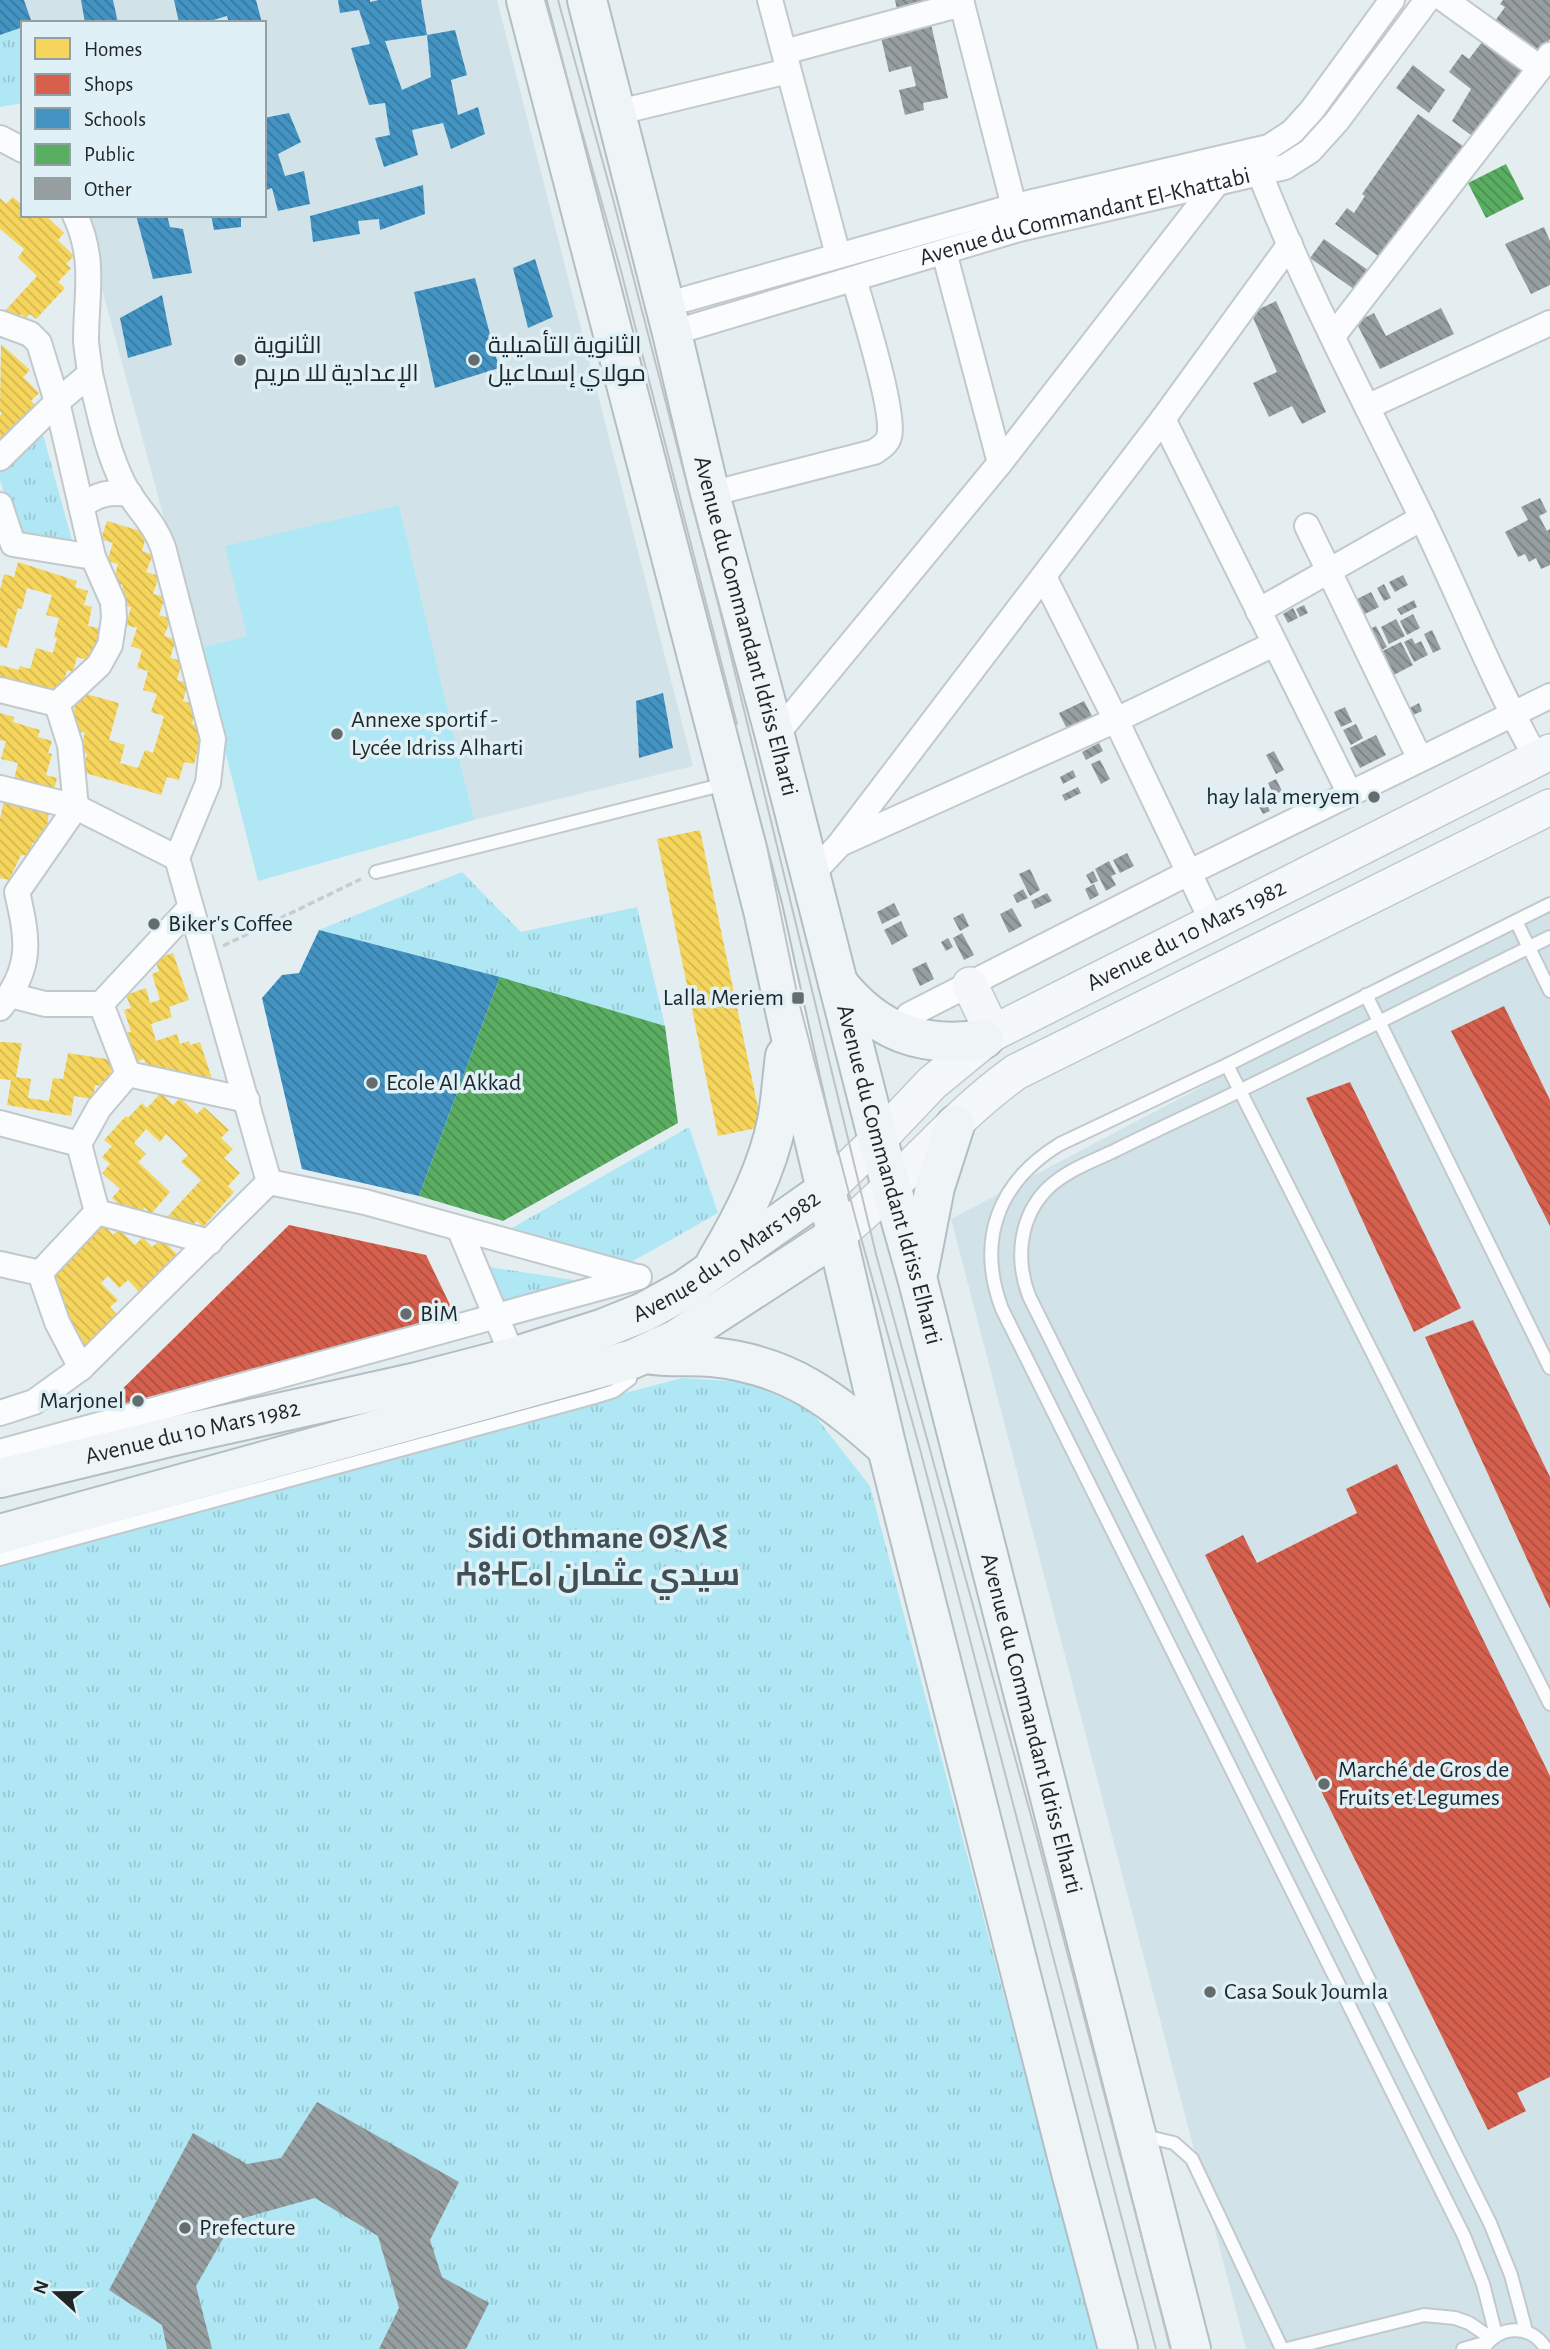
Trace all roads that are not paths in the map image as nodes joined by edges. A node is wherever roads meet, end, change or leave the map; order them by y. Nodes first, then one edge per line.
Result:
1 (526, 0) edge
2 (587, 0) edge
3 (770, 0) edge
4 (1392, 0) edge
5 (1427, 0) edge
6 (1445, 0) edge
7 (962, 2) edge
8 (786, 62) junction
9 (1545, 62) edge
10 (615, 113) junction
11 (0, 138) edge
12 (21, 149) edge
13 (1255, 162) junction
14 (1217, 183) junction
15 (76, 217) edge
16 (1017, 218) junction
17 (1290, 244) junction
18 (944, 252) junction
19 (838, 255) junction
20 (854, 279) junction
21 (668, 319) junction
22 (0, 323) edge
23 (1550, 323) edge
24 (1333, 336) junction
25 (90, 374) junction
26 (57, 402) junction
27 (1367, 407) junction
28 (1163, 419) junction
29 (0, 458) edge
30 (1000, 463) junction
31 (130, 494) junction
32 (710, 494) junction
33 (0, 505) edge
34 (81, 506) junction
35 (1422, 518) junction
36 (1307, 526) dead end
37 (7, 551) edge
38 (93, 557) junction
39 (1328, 569) junction
40 (1044, 577) junction
41 (1258, 611) junction
42 (1274, 644) junction
43 (0, 690) edge
44 (1550, 696) edge
45 (57, 704) junction
46 (1512, 714) junction
47 (1116, 720) junction
48 (775, 736) junction
49 (1544, 755) edge
50 (1420, 759) junction
51 (730, 783) junction
52 (0, 788) edge
53 (1350, 794) junction
54 (76, 807) junction
55 (1550, 807) edge
56 (839, 845) junction
57 (177, 858) junction
58 (376, 872) road end
59 (1190, 872) junction
60 (811, 875) junction
61 (8, 890) edge
62 (1550, 904) edge
63 (190, 908) junction
64 (1212, 921) junction
65 (1516, 921) junction
66 (1550, 937) edge
67 (1529, 947) junction
68 (838, 983) junction
69 (970, 985) junction
70 (1550, 990) edge
71 (1366, 995) junction
72 (5, 1002) edge
73 (101, 1004) junction
74 (909, 1014) dead end
75 (1380, 1021) junction
76 (789, 1029) junction
77 (988, 1036) junction
78 (1227, 1065) junction
79 (128, 1074) junction
80 (1240, 1091) junction
81 (247, 1100) junction
82 (0, 1123) edge
83 (954, 1125) junction
84 (878, 1140) junction
85 (79, 1144) junction
86 (269, 1182) junction
87 (891, 1187) junction
88 (826, 1190) junction
89 (97, 1212) junction
90 (460, 1228) junction
91 (837, 1235) junction
92 (210, 1242) junction
93 (0, 1264) edge
94 (40, 1273) junction
95 (639, 1277) junction
96 (696, 1282) junction
97 (918, 1282) junction
98 (496, 1316) junction
99 (513, 1357) junction
100 (640, 1357) junction
101 (81, 1368) junction
102 (1550, 1368) edge
103 (0, 1413) edge
104 (887, 1448) junction
105 (0, 1452) edge
106 (0, 1478) edge
107 (0, 1534) edge
108 (0, 1559) edge
109 (1550, 1704) edge
110 (1136, 2134) junction
111 (1526, 2331) junction
112 (1490, 2341) edge
113 (1118, 2349) edge
114 (1191, 2349) edge
115 (1284, 2349) edge
116 (1463, 2349) edge
117 (1546, 2349) edge

1 - 51 main road
2 - 10 main road, Avenue du Commandant Idriss Elharti
3 - 8 street
4 - 13 street, Avenue du Commandant El-Khattabi
5 - 13 street, Avenue du Commandant El-Khattabi
6 - 9 street
7 - 8 street
7 - 16 street
8 - 10 street
8 - 19 street
9 - 24 street
10 - 21 main road, Avenue du Commandant Idriss Elharti
11 - 12 street
13 - 14 street, Avenue du Commandant El-Khattabi
13 - 16 street, Avenue du Commandant El-Khattabi
13 - 17 street
14 - 16 street, Avenue du Commandant El-Khattabi
14 - 30 street
15 - 25 street
16 - 18 street, Avenue du Commandant El-Khattabi
16 - 19 street, Avenue du Commandant El-Khattabi
17 - 24 street
17 - 28 street
18 - 20 street, Avenue du Commandant El-Khattabi
18 - 30 street
19 - 21 street, Avenue du Commandant El-Khattabi
20 - 21 street, Avenue du Commandant El-Khattabi
20 - 32 street
21 - 32 main road, Avenue du Commandant Idriss Elharti
22 - 26 street
23 - 27 street
24 - 27 street
25 - 26 street
25 - 31 street
26 - 29 street
26 - 34 street
27 - 35 street
28 - 40 street
28 - 41 street
30 - 48 street
31 - 34 street
31 - 57 street
32 - 48 main road, Avenue du Commandant Idriss Elharti
33 - 37 street
34 - 38 street
35 - 39 street
35 - 46 street
36 - 39 street
37 - 38 street
38 - 45 street
39 - 41 street
39 - 50 street
40 - 47 street
40 - 56 street
41 - 42 street
42 - 47 street
42 - 53 street
43 - 45 street
44 - 46 street
45 - 54 street
46 - 49 street
46 - 50 street
47 - 56 street
47 - 59 street
48 - 60 main road, Avenue du Commandant Idriss Elharti
49 - 64 main road, Avenue du 10 Mars 1982
50 - 53 street
51 - 58 lane
51 - 76 main road
52 - 54 street
53 - 59 street
54 - 57 street
54 - 61 street
55 - 83 main road, Avenue du 10 Mars 1982
56 - 60 street
57 - 63 street
59 - 64 street
59 - 69 street
60 - 68 main road, Avenue du Commandant Idriss Elharti
61 - 72 street
62 - 65 lane
63 - 73 street
63 - 81 street
64 - 77 main road, Avenue du 10 Mars 1982
65 - 67 lane
65 - 71 lane
66 - 67 lane
67 - 70 lane
67 - 75 lane
68 - 77 main road
68 - 84 main road, Avenue du Commandant Idriss Elharti
69 - 74 street
69 - 77 main road
71 - 75 lane
71 - 78 lane
72 - 73 street
73 - 79 street
75 - 80 lane
75 - 102 lane
76 - 88 main road
76 - 96 main road
77 - 84 main road, Avenue du 10 Mars 1982
78 - 80 lane
78 - 112 lane
79 - 81 street
79 - 85 street
80 - 109 lane
80 - 111 lane
81 - 86 street
82 - 85 street
83 - 87 main road, Avenue du 10 Mars 1982
83 - 97 main road
84 - 87 main road, Avenue du Commandant Idriss Elharti
84 - 88 main road, Avenue du 10 Mars 1982
85 - 89 street
86 - 90 street
86 - 92 street
87 - 91 main road, Avenue du 10 Mars 1982
87 - 97 main road, Avenue du Commandant Idriss Elharti
88 - 91 main road
88 - 96 main road, Avenue du 10 Mars 1982
89 - 92 street
89 - 94 street
90 - 95 street
90 - 98 street
91 - 100 main road, Avenue du 10 Mars 1982
91 - 104 main road
92 - 101 street
93 - 94 street
94 - 101 street
95 - 96 street
95 - 98 street
96 - 99 main road, Avenue du 10 Mars 1982
97 - 110 main road, Avenue du Commandant Idriss Elharti
98 - 99 street
98 - 105 street
99 - 106 main road, Avenue du 10 Mars 1982
100 - 104 main road
100 - 107 main road, Avenue du 10 Mars 1982
100 - 108 lane
101 - 103 street
104 - 113 main road
110 - 114 main road, Avenue du Commandant Idriss Elharti
110 - 115 lane
111 - 112 lane
111 - 117 lane
112 - 115 lane
112 - 116 lane

